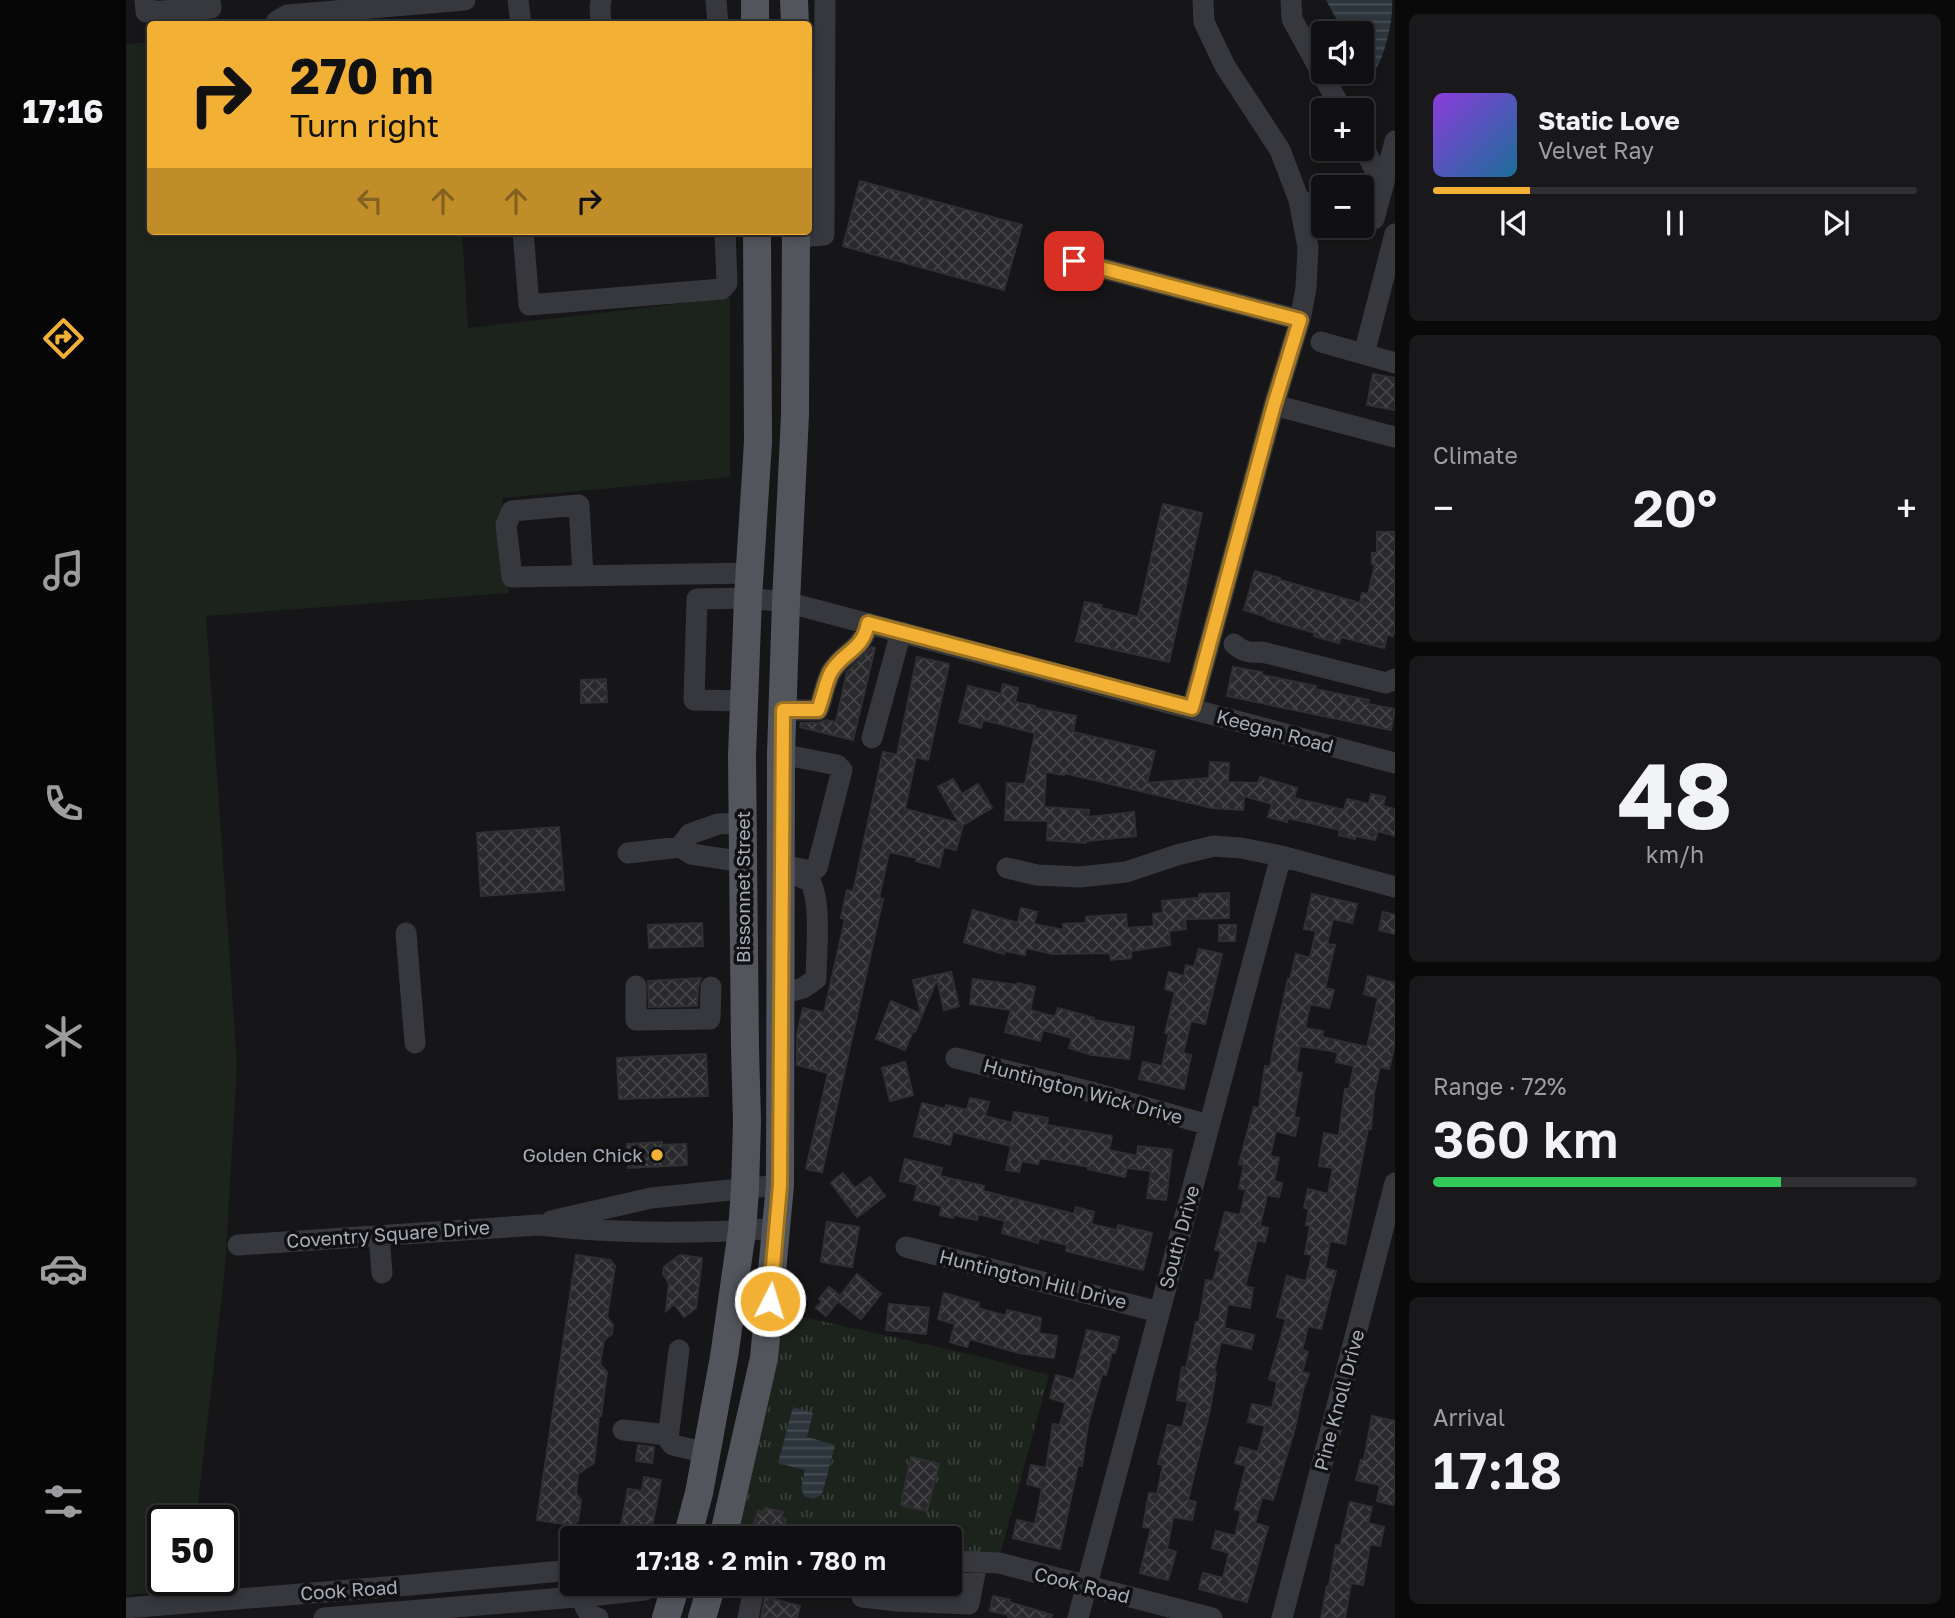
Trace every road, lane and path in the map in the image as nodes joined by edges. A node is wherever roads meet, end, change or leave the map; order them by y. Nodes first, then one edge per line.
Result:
1 (145, 0) edge
2 (210, 0) edge
3 (465, 0) edge
4 (518, 0) edge
5 (601, 0) edge
6 (716, 0) edge
7 (755, 0) edge
8 (794, 0) edge
9 (825, 0) edge
10 (1203, 0) edge
11 (1291, 0) edge
12 (277, 21) edge
13 (521, 21) edge
14 (601, 21) edge
15 (718, 21) edge
16 (755, 21) edge
17 (795, 21) edge
18 (1335, 98) edge
19 (1395, 141) edge
20 (1370, 161) edge
21 (1383, 185) junction
22 (1299, 200) junction
23 (1311, 203) edge
24 (1377, 220) edge
25 (1395, 234) edge
26 (523, 235) edge
27 (725, 235) edge
28 (796, 235) edge
29 (812, 235) edge
30 (757, 245) edge
31 (726, 260) junction
32 (1074, 261) dead end
33 (1300, 320) junction
34 (757, 332) junction
35 (796, 332) junction
36 (1321, 342) dead end
37 (1364, 354) junction
38 (1395, 363) edge
39 (1274, 405) junction
40 (1395, 437) edge
41 (583, 575) junction
42 (749, 586) junction
43 (786, 602) junction
44 (868, 623) junction
45 (901, 632) junction
46 (1211, 638) junction
47 (1395, 679) edge
48 (745, 701) junction
49 (1192, 708) junction
50 (783, 710) junction
51 (872, 738) dead end
52 (781, 754) junction
53 (742, 756) junction
54 (1395, 763) edge
55 (743, 823) junction
56 (680, 846) junction
57 (628, 853) dead end
58 (1281, 856) junction
59 (744, 862) junction
60 (1007, 868) dead end
61 (781, 870) junction
62 (1395, 887) edge
63 (406, 933) dead end
64 (744, 939) junction
65 (781, 939) junction
66 (636, 986) dead end
67 (781, 994) junction
68 (744, 1004) junction
69 (415, 1044) dead end
70 (956, 1058) dead end
71 (1209, 1125) junction
72 (1395, 1183) edge
73 (780, 1185) junction
74 (746, 1189) junction
75 (539, 1225) junction
76 (777, 1228) junction
77 (742, 1231) junction
78 (379, 1235) junction
79 (238, 1245) dead end
80 (906, 1247) dead end
81 (382, 1273) dead end
82 (1159, 1312) junction
83 (679, 1350) dead end
84 (623, 1430) dead end
85 (668, 1435) junction
86 (707, 1452) junction
87 (690, 1526) edge
88 (726, 1526) edge
89 (962, 1561) edge
90 (977, 1562) junction
91 (560, 1571) edge
92 (1086, 1586) junction
93 (629, 1596) edge
94 (672, 1596) edge
95 (708, 1596) edge
96 (862, 1597) dead end
97 (126, 1608) edge
98 (541, 1609) edge
99 (968, 1611) edge
100 (589, 1612) edge
101 (324, 1618) edge
102 (666, 1618) edge
103 (702, 1618) edge
104 (1078, 1618) edge
105 (1212, 1618) edge
106 (1282, 1618) edge

1 - 2 street
3 - 12 street
4 - 13 street
5 - 14 street
6 - 15 street
7 - 16 main road
8 - 17 main road
9 - 29 street
10 - 22 street
11 - 18 street
19 - 21 street
20 - 21 street
21 - 24 street
22 - 23 street
22 - 33 street
25 - 37 street
26 - 31 street
27 - 31 street
28 - 35 main road, Bissonnet Street
30 - 31 street
30 - 34 main road, Bissonnet Street
32 - 33 street
33 - 39 street
34 - 35 main road
34 - 42 main road, Bissonnet Street
35 - 43 main road, Bissonnet Street
36 - 37 street
37 - 38 street
39 - 40 street
39 - 46 street
41 - 41 street
41 - 42 street
42 - 43 street, Keegan Road
42 - 48 main road, Bissonnet Street
42 - 48 street
43 - 44 street, Keegan Road
43 - 50 main road, Bissonnet Street
44 - 45 street, Keegan Road
44 - 50 street
45 - 49 street, Keegan Road
45 - 51 street
46 - 47 street
46 - 49 street
48 - 53 main road, Bissonnet Street
49 - 54 street, Keegan Road
50 - 52 main road, Bissonnet Street
52 - 53 main road
52 - 61 main road, Bissonnet Street
52 - 61 street
53 - 55 main road, Bissonnet Street
55 - 56 street
55 - 59 main road, Bissonnet Street
56 - 57 street
56 - 59 street
58 - 60 street
58 - 62 street
58 - 71 street, South Drive
59 - 64 main road, Bissonnet Street
61 - 65 main road, Bissonnet Street
61 - 67 street
63 - 69 street
64 - 65 main road
64 - 68 main road, Bissonnet Street
65 - 67 main road, Bissonnet Street
66 - 68 street
67 - 73 main road, Bissonnet Street
68 - 74 main road, Bissonnet Street
70 - 71 street, Huntington Wick Drive
71 - 82 street, South Drive
72 - 106 street, Pine Knoll Drive
73 - 74 street, Coventry Square Drive
73 - 76 main road, Bissonnet Street
74 - 75 street, Coventry Square Drive
74 - 77 main road, Bissonnet Street
75 - 77 street, Coventry Square Drive
75 - 78 street, Coventry Square Drive
76 - 77 street, Coventry Square Drive
76 - 88 main road, Bissonnet Street
77 - 86 main road, Bissonnet Street
78 - 79 street, Coventry Square Drive
78 - 81 street
80 - 82 street, Huntington Hill Drive
82 - 92 street, South Drive
83 - 85 street
84 - 85 street
85 - 86 street
86 - 87 main road, Bissonnet Street
89 - 90 street, Cook Road
90 - 92 street, Cook Road
90 - 99 street
91 - 97 street, Cook Road
92 - 104 street, South Drive
92 - 105 street, Cook Road
93 - 100 street, Cook Road
94 - 102 main road
95 - 103 main road
96 - 99 street
98 - 100 street, Cook Road
98 - 101 street, Cook Road

